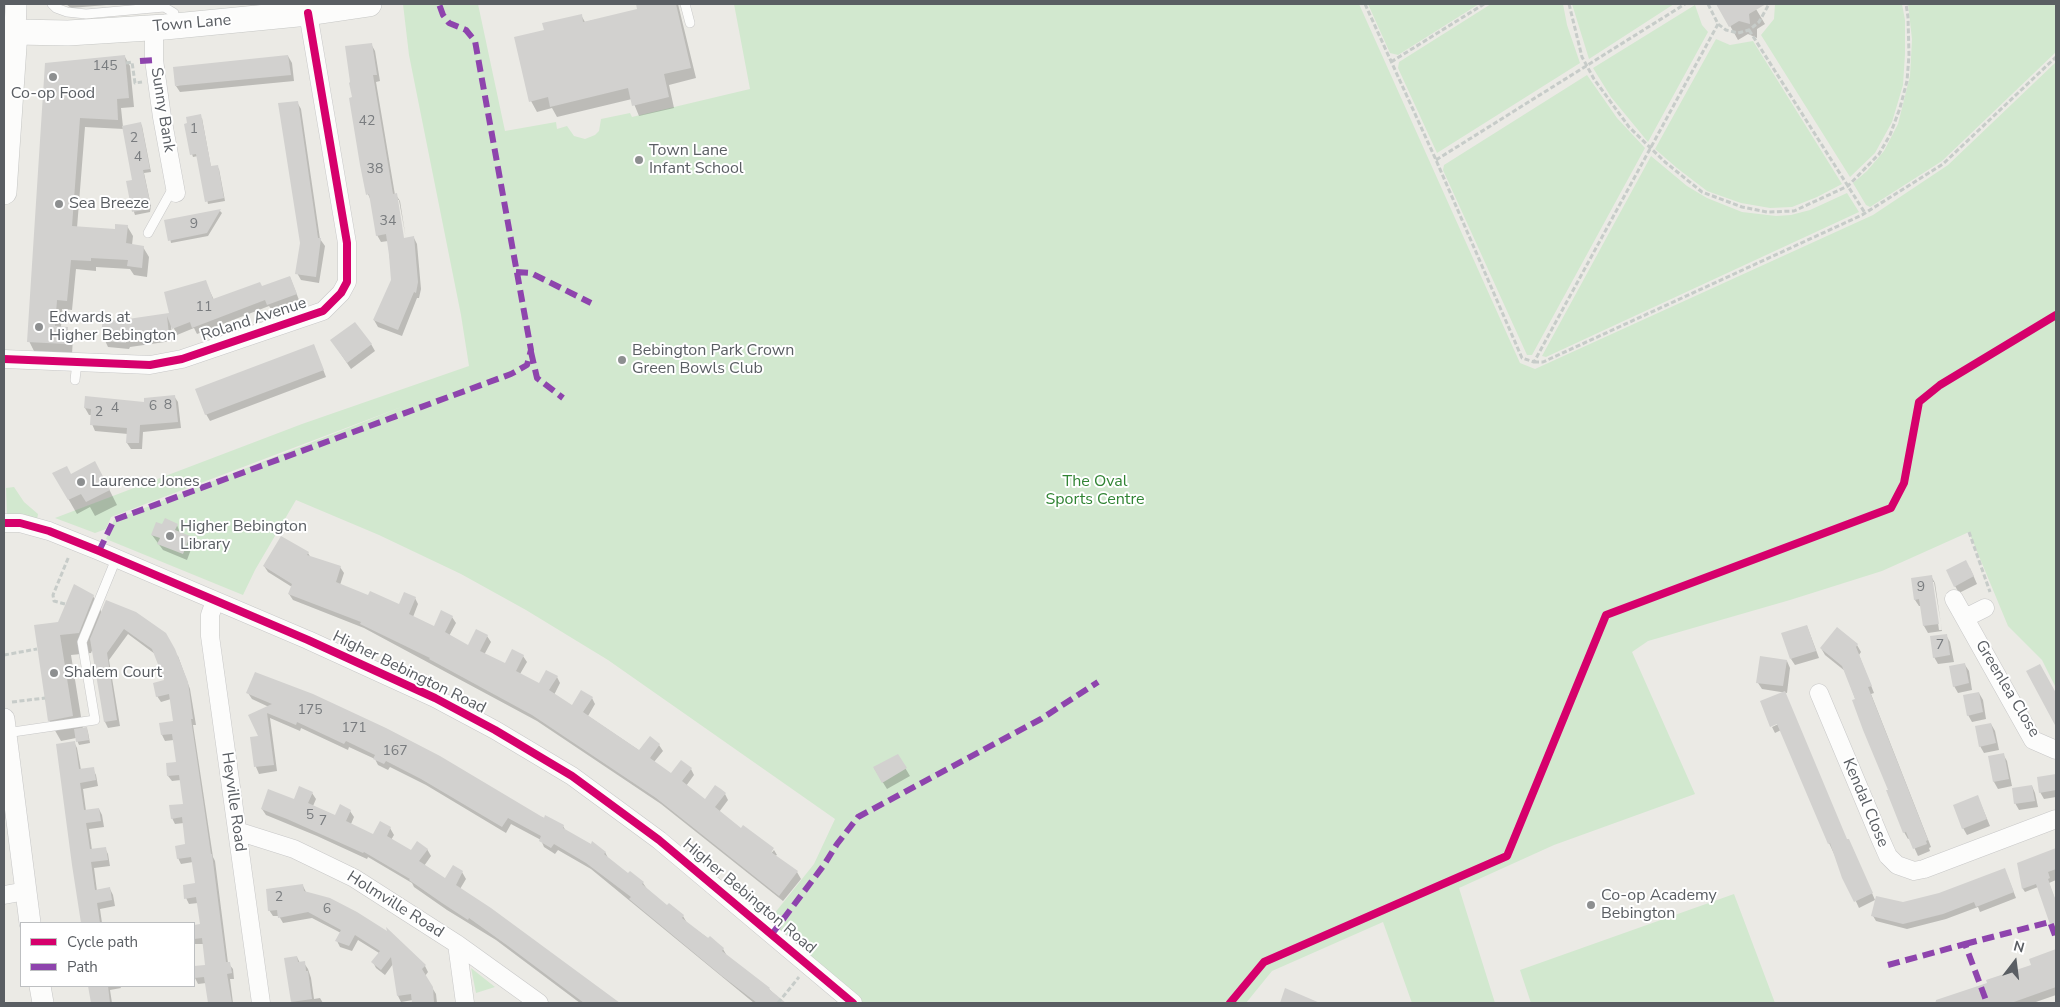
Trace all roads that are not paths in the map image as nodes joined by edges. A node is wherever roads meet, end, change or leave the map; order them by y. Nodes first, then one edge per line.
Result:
1 (16, 4) edge
2 (52, 4) edge
3 (369, 4) edge
4 (685, 4) edge
5 (308, 13) junction
6 (169, 17) edge
7 (690, 23) dead end
8 (15, 32) junction
9 (175, 189) joint
10 (4, 192) edge
11 (148, 233) dead end
12 (4, 360) edge
13 (77, 362) junction
14 (76, 380) dead end
15 (4, 523) edge
16 (116, 559) junction
17 (1954, 599) dead end
18 (216, 601) junction
19 (1985, 608) road end
20 (1965, 618) junction
21 (1819, 693) dead end
22 (4, 726) edge
23 (2056, 750) edge
24 (2056, 819) edge
25 (237, 831) junction
26 (26, 891) junction
27 (4, 895) edge
28 (30, 922) edge
29 (457, 944) junction
30 (40, 987) edge
31 (43, 1003) edge
32 (261, 1003) edge
33 (465, 1003) edge
34 (539, 1003) edge
35 (853, 1003) edge

1 - 8 street
2 - 6 lane
3 - 5 main road, Town Lane
4 - 7 lane
5 - 6 main road, Town Lane
5 - 13 street, Roland Avenue
6 - 8 main road, Town Lane
6 - 9 street, Sunny Bank
8 - 10 main road
9 - 11 lane
12 - 13 street, Roland Avenue
13 - 14 lane
15 - 16 street, Higher Bebington Road
16 - 18 street, Higher Bebington Road
16 - 22 lane
17 - 20 street, Greenlea Close
18 - 25 street, Heyville Road
18 - 35 street, Higher Bebington Road
19 - 20 street
20 - 23 street, Greenlea Close
21 - 24 street, Kendal Close
22 - 26 street
25 - 29 street, Holmville Road
25 - 32 street, Heyville Road
26 - 27 street
26 - 28 street
29 - 33 street
29 - 34 street, Holmville Road
30 - 31 street

